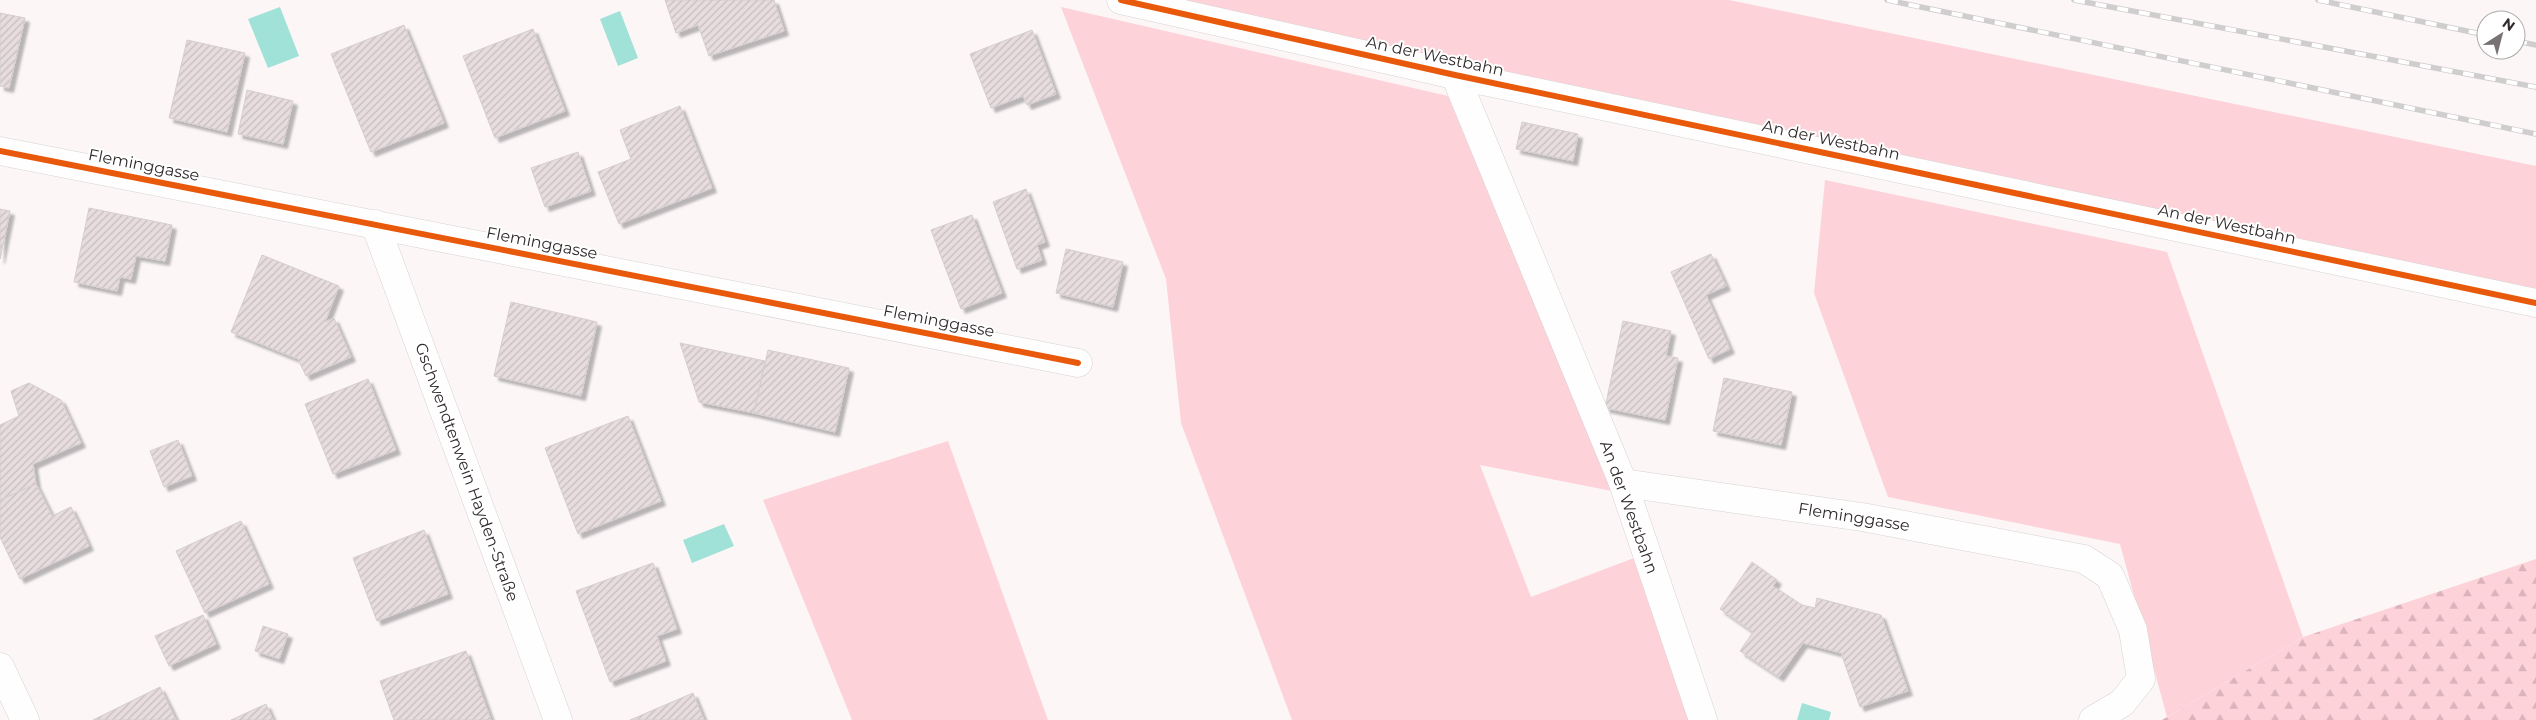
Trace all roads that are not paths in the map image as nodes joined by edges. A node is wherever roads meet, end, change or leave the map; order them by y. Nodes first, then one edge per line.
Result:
1 (1121, 0) edge
2 (1455, 74) junction
3 (0, 151) edge
4 (375, 224) junction
5 (2536, 303) edge
6 (1078, 363) dead end
7 (1623, 483) junction
8 (0, 667) edge
9 (25, 720) edge
10 (558, 720) edge
11 (1703, 720) edge
12 (2092, 720) edge

1 - 2 street, An der Westbahn
2 - 5 street, An der Westbahn
2 - 7 street, An der Westbahn
3 - 4 street, Fleminggasse
4 - 6 street, Fleminggasse
4 - 10 street, Gschwendtenwein Hayden-Straße
7 - 11 street, An der Westbahn
7 - 12 street, Fleminggasse
8 - 9 street

